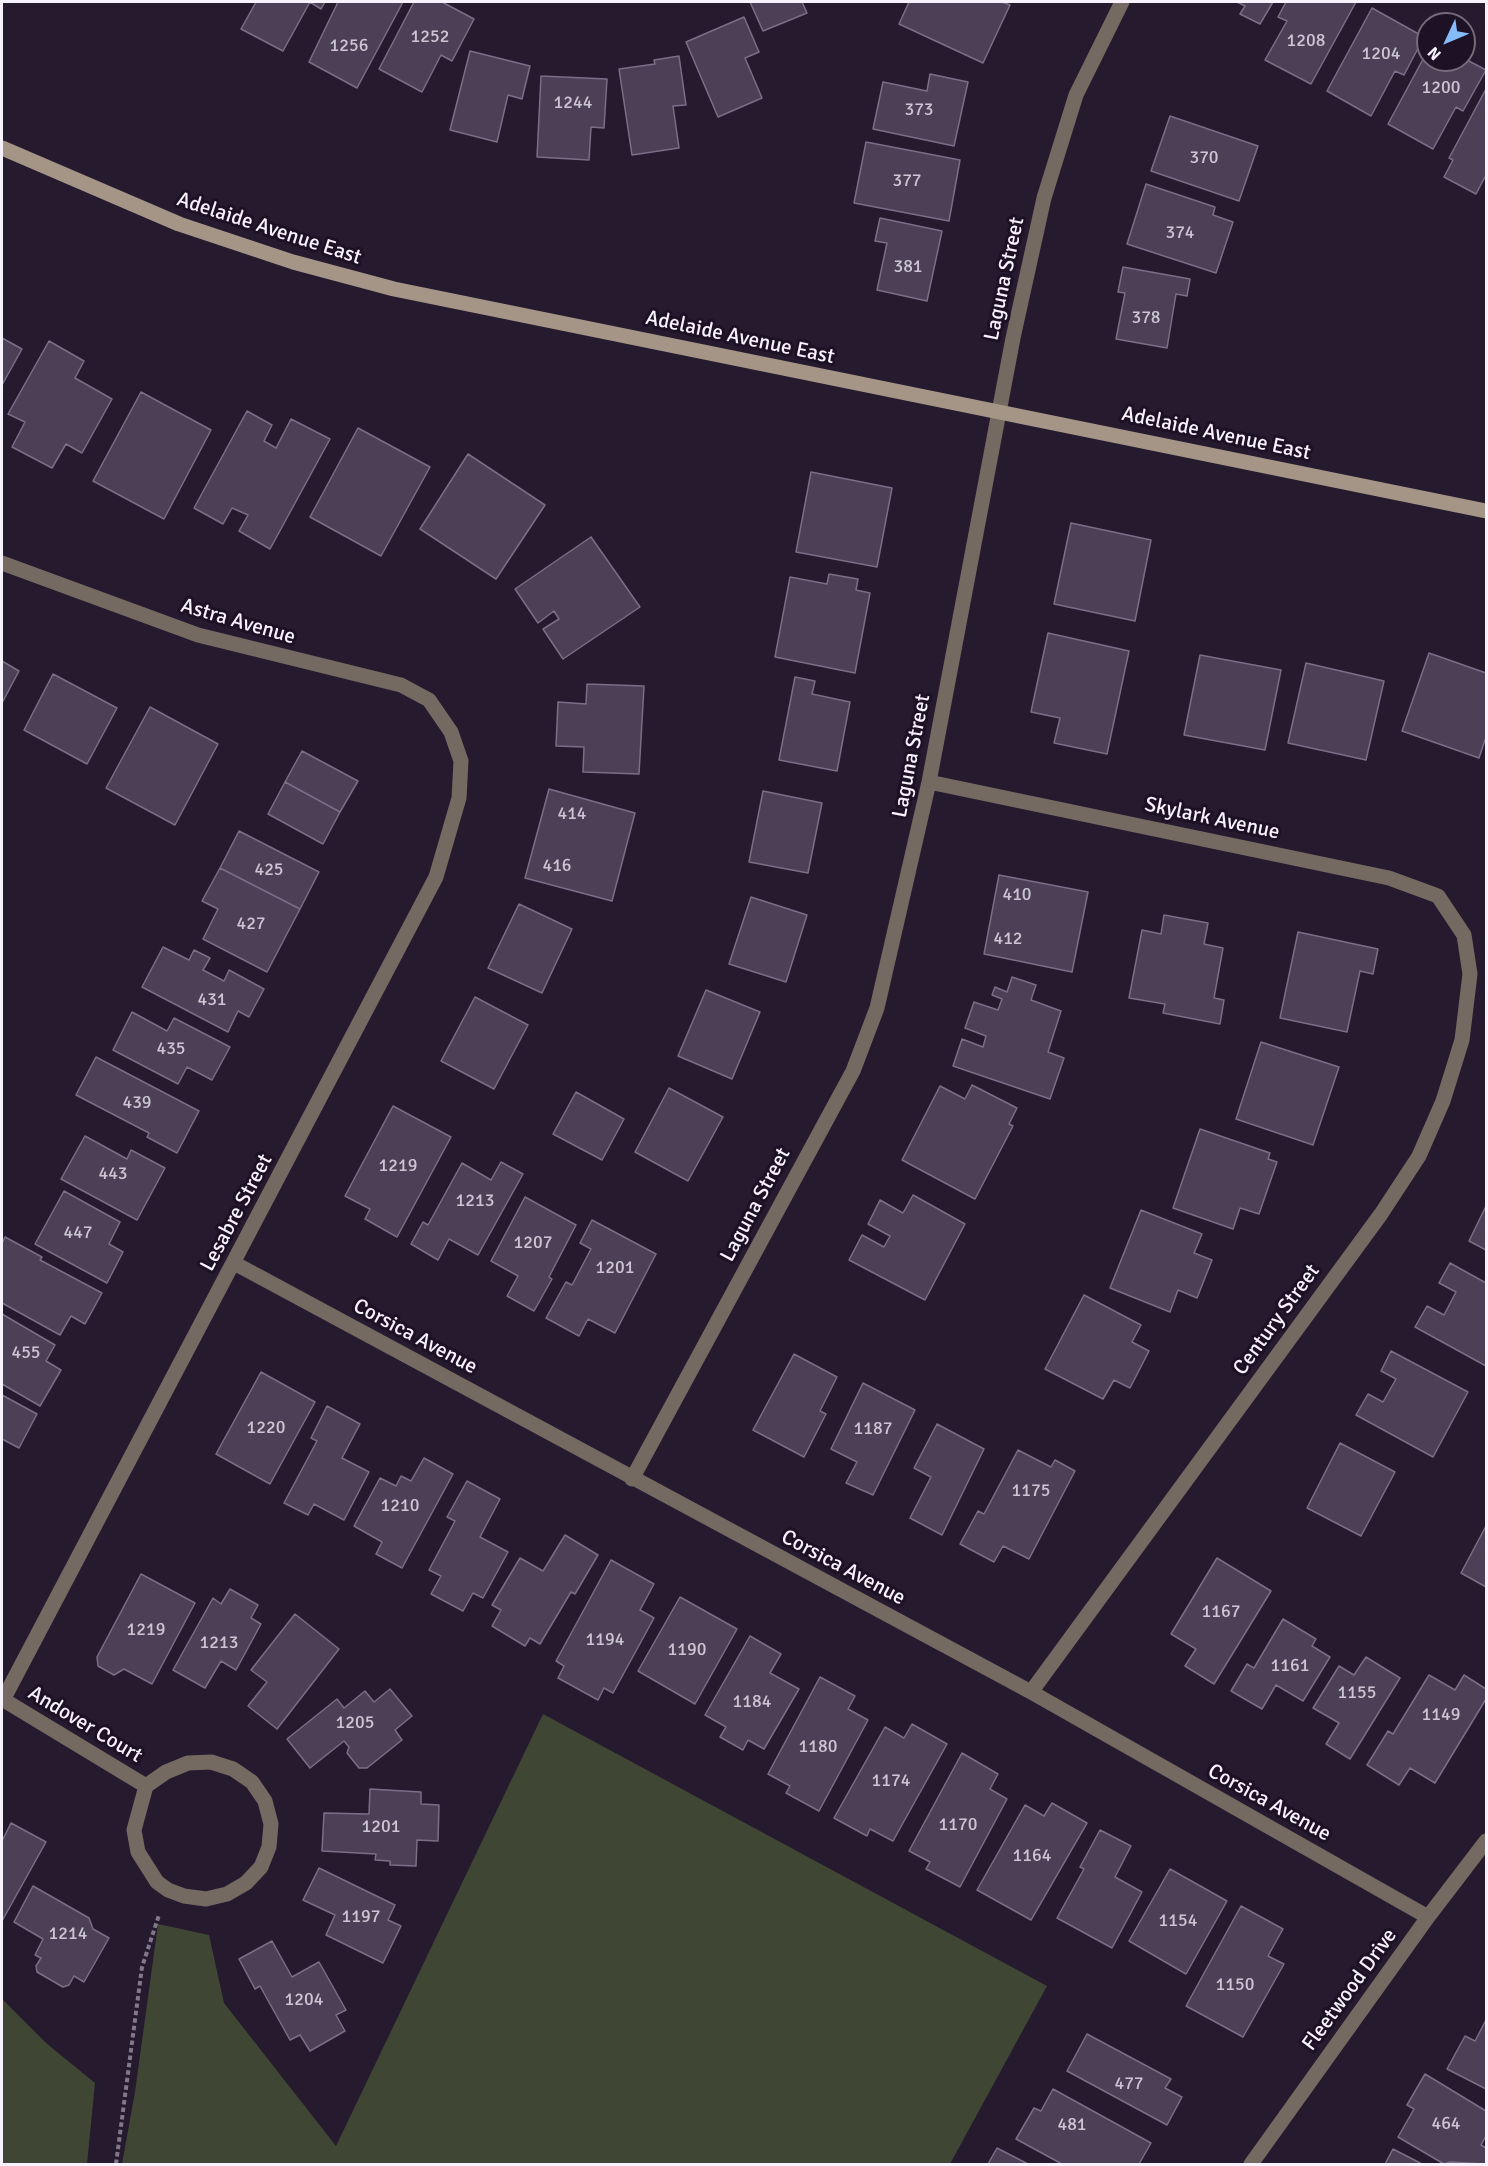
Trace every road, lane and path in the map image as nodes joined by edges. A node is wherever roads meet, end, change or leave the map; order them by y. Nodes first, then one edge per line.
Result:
1 (1122, 2) edge
2 (2, 148) edge
3 (999, 411) junction
4 (1486, 511) edge
5 (2, 563) edge
6 (451, 732) joint
7 (929, 782) junction
8 (1464, 935) joint
9 (234, 1263) junction
10 (632, 1479) junction
11 (1031, 1692) junction
12 (2, 1699) edge
13 (146, 1785) junction
14 (1486, 1841) edge
15 (168, 1890) junction
16 (1428, 1917) junction
17 (116, 2164) edge
18 (1251, 2164) edge

1 - 3 street, Laguna Street
2 - 3 main road, Adelaide Avenue East
3 - 4 main road, Adelaide Avenue East
3 - 7 street, Laguna Street
5 - 6 street, Astra Avenue
6 - 9 street, Lesabre Street
7 - 8 street, Skylark Avenue
7 - 10 street, Laguna Street
8 - 11 street, Century Street
9 - 10 street, Corsica Avenue
9 - 12 street, Lesabre Street
10 - 11 street, Corsica Avenue
11 - 16 street, Corsica Avenue
12 - 13 street, Andover Court
13 - 15 street, Andover Court
13 - 15 street, Andover Court
14 - 16 street, Fleetwood Drive
15 - 17 path
16 - 18 street, Fleetwood Drive

